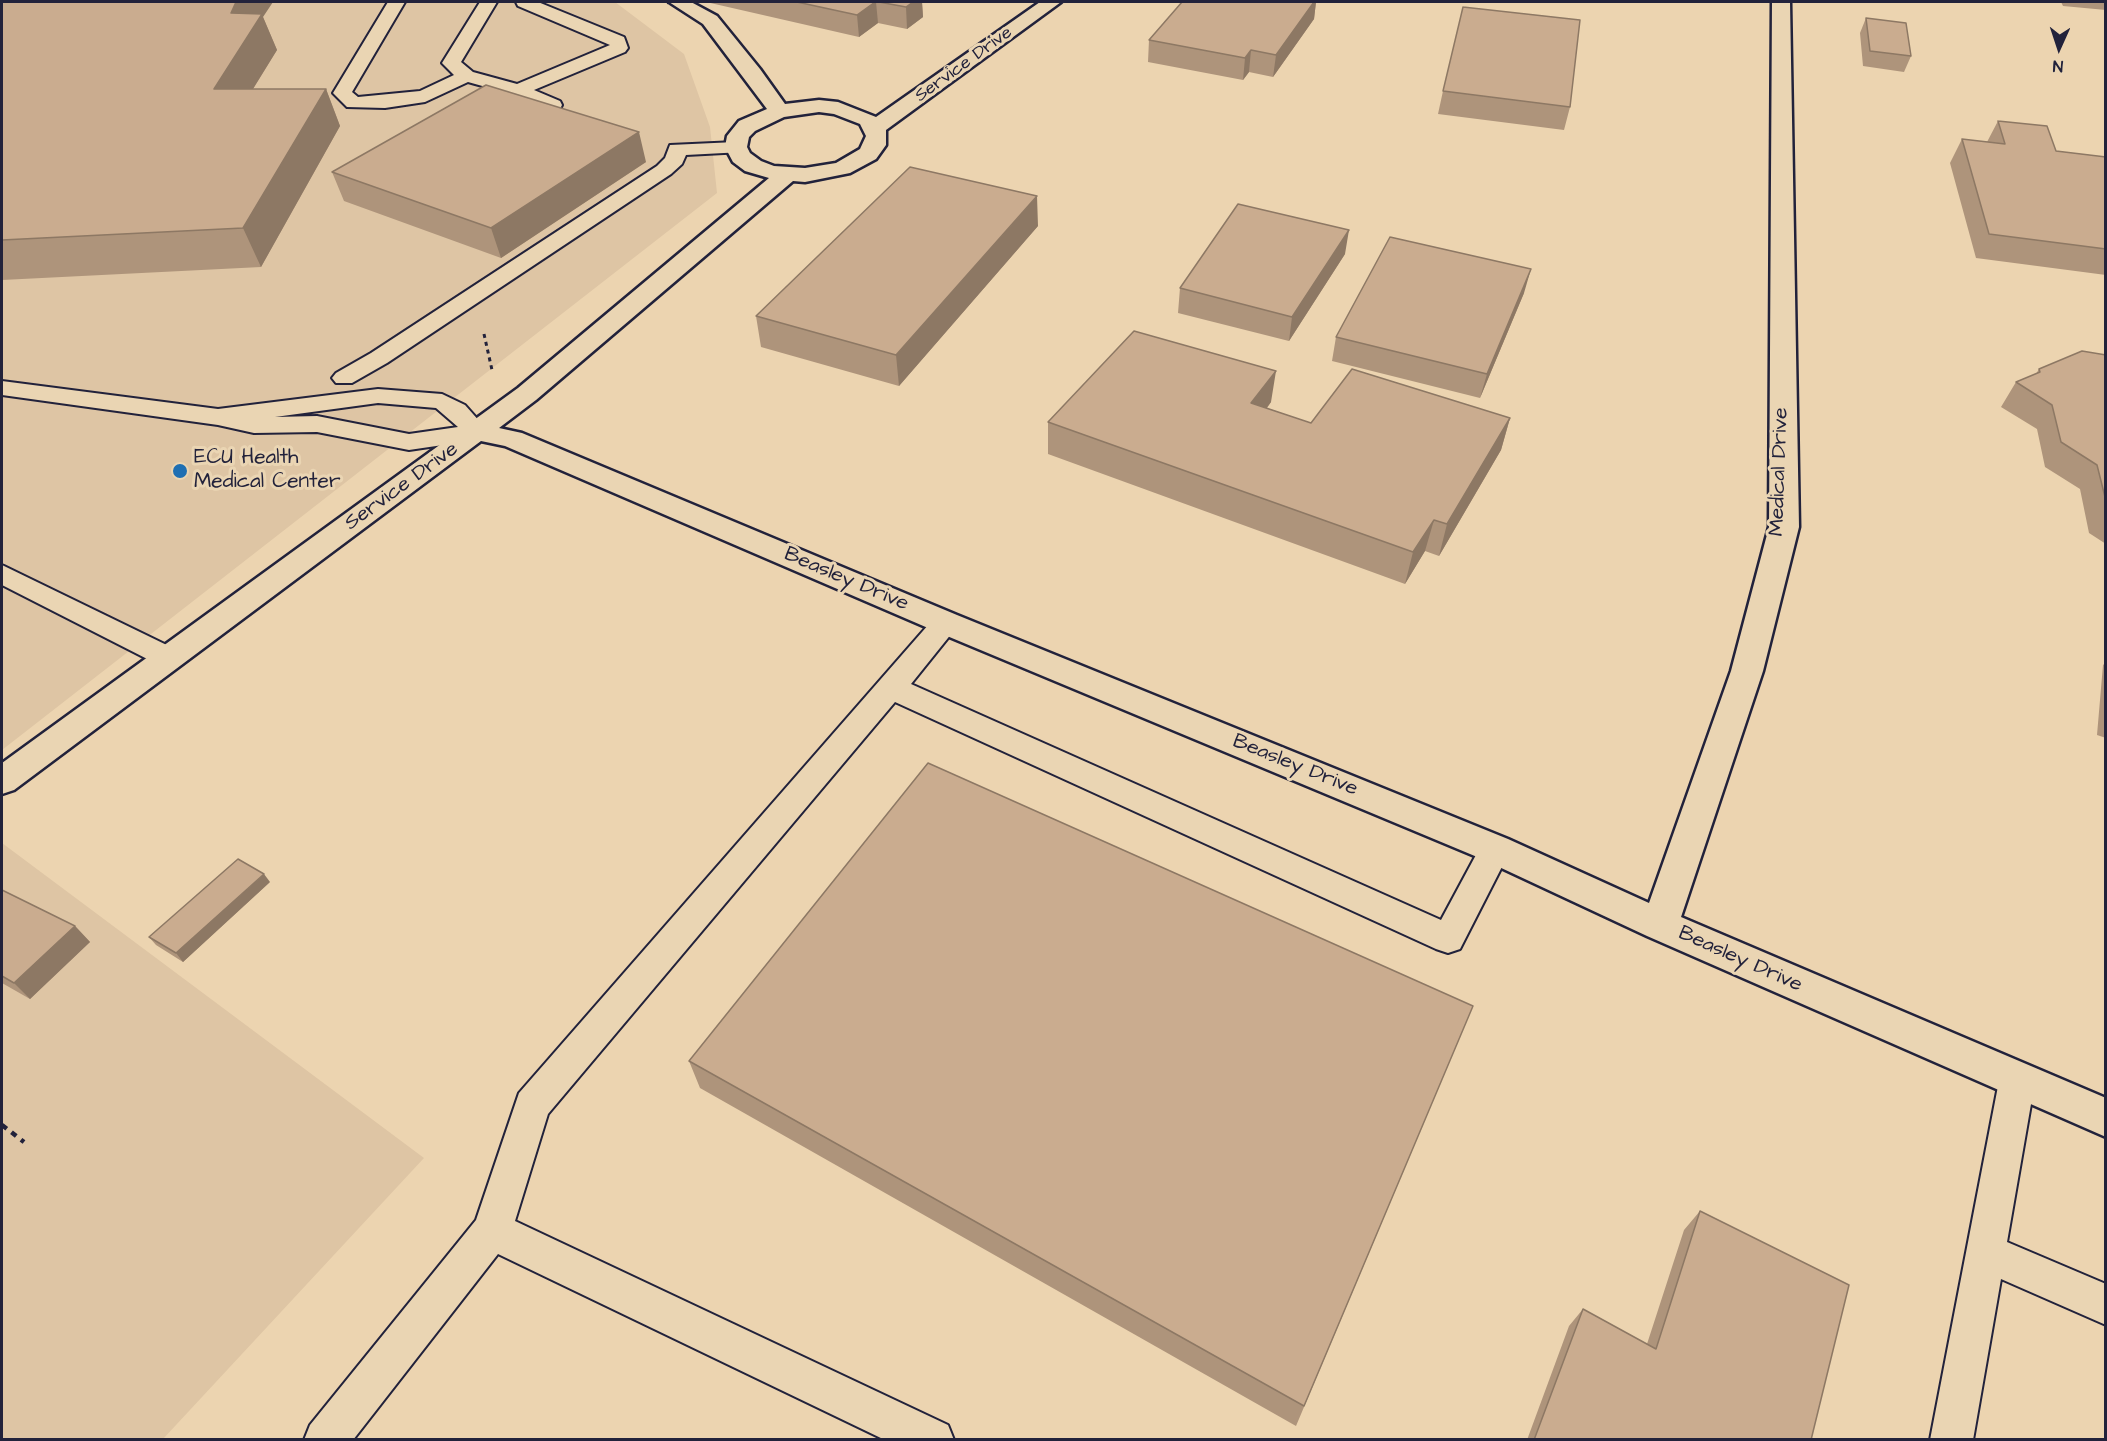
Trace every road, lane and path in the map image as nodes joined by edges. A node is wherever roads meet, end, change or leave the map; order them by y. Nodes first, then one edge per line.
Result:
1 (396, 2) edge
2 (488, 2) edge
3 (524, 2) edge
4 (678, 2) edge
5 (1052, 2) edge
6 (1781, 2) edge
7 (466, 76) junction
8 (518, 90) junction
9 (553, 105) edge
10 (780, 111) junction
11 (875, 128) junction
12 (736, 148) junction
13 (787, 174) junction
14 (2, 388) edge
15 (378, 396) junction
16 (218, 417) junction
17 (477, 432) junction
18 (2, 574) edge
19 (946, 623) junction
20 (169, 658) junction
21 (892, 688) junction
22 (2, 782) edge
23 (1495, 849) junction
24 (1660, 925) junction
25 (2017, 1081) junction
26 (2106, 1118) edge
27 (2, 1125) edge
28 (24, 1142) dead end
29 (492, 1231) junction
30 (1984, 1252) junction
31 (2106, 1305) edge
32 (325, 1440) edge
33 (933, 1440) edge
34 (1951, 1440) edge

1 - 7 lane
2 - 7 lane
3 - 8 lane
4 - 10 street
5 - 11 street, Service Drive
6 - 24 street, Medical Drive
7 - 8 lane
8 - 9 lane
10 - 11 street
10 - 12 street
11 - 13 street
12 - 13 street
12 - 15 lane
13 - 17 street, Service Drive
14 - 16 lane
15 - 16 lane
15 - 17 lane
16 - 17 lane
17 - 19 street, Beasley Drive
17 - 20 street, Service Drive
18 - 20 lane
19 - 21 lane
19 - 23 street, Beasley Drive
20 - 22 street, Service Drive
21 - 23 lane
21 - 29 lane
23 - 24 street, Beasley Drive
24 - 25 street, Beasley Drive
25 - 26 street, Beasley Drive
25 - 30 lane
27 - 28 path
29 - 32 lane
29 - 33 lane
30 - 31 lane
30 - 34 lane

